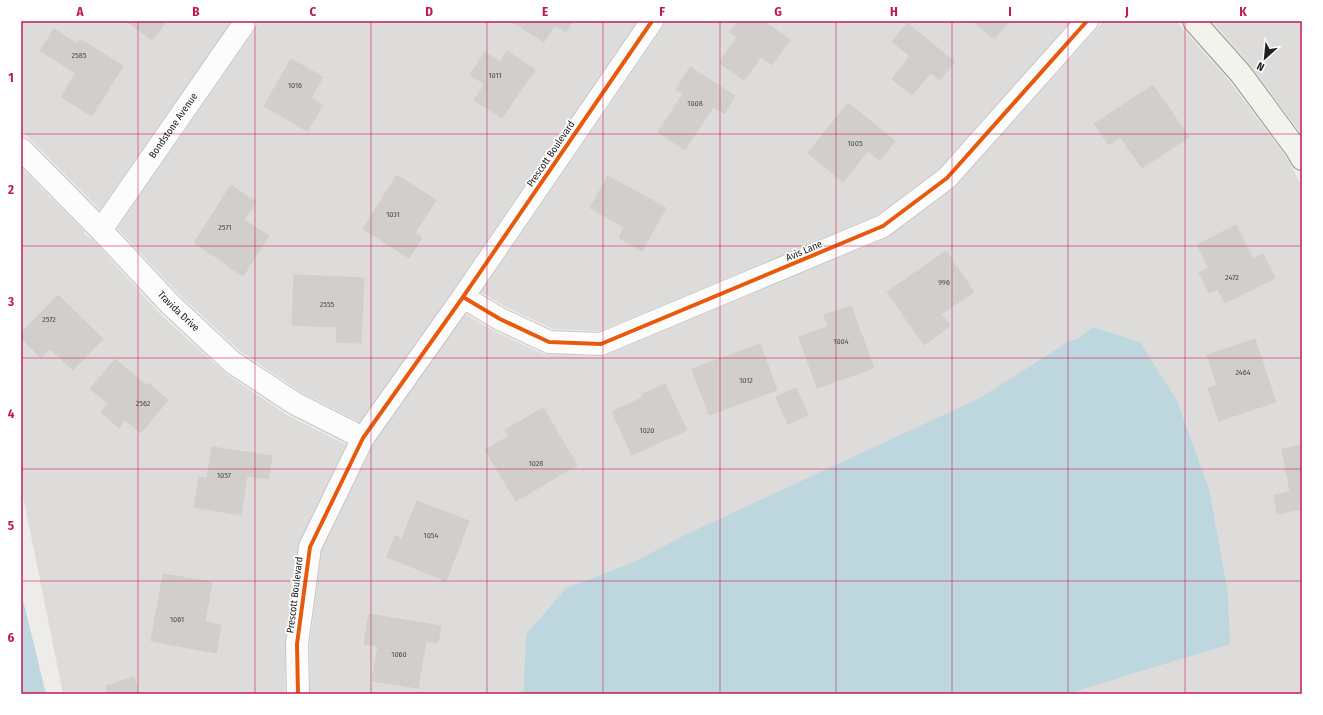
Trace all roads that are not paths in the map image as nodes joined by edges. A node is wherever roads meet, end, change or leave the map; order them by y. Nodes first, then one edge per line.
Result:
1 (246, 21) edge
2 (652, 21) edge
3 (1087, 21) edge
4 (1194, 21) edge
5 (21, 149) edge
6 (1302, 159) edge
7 (101, 230) junction
8 (462, 297) junction
9 (363, 438) junction
10 (298, 694) edge

1 - 7 street, Bondstone Avenue
2 - 8 street, Prescott Boulevard
3 - 8 street, Avis Lane
4 - 6 street
5 - 7 street, Travida Drive
7 - 9 street, Travida Drive
8 - 9 street, Prescott Boulevard
9 - 10 street, Prescott Boulevard

